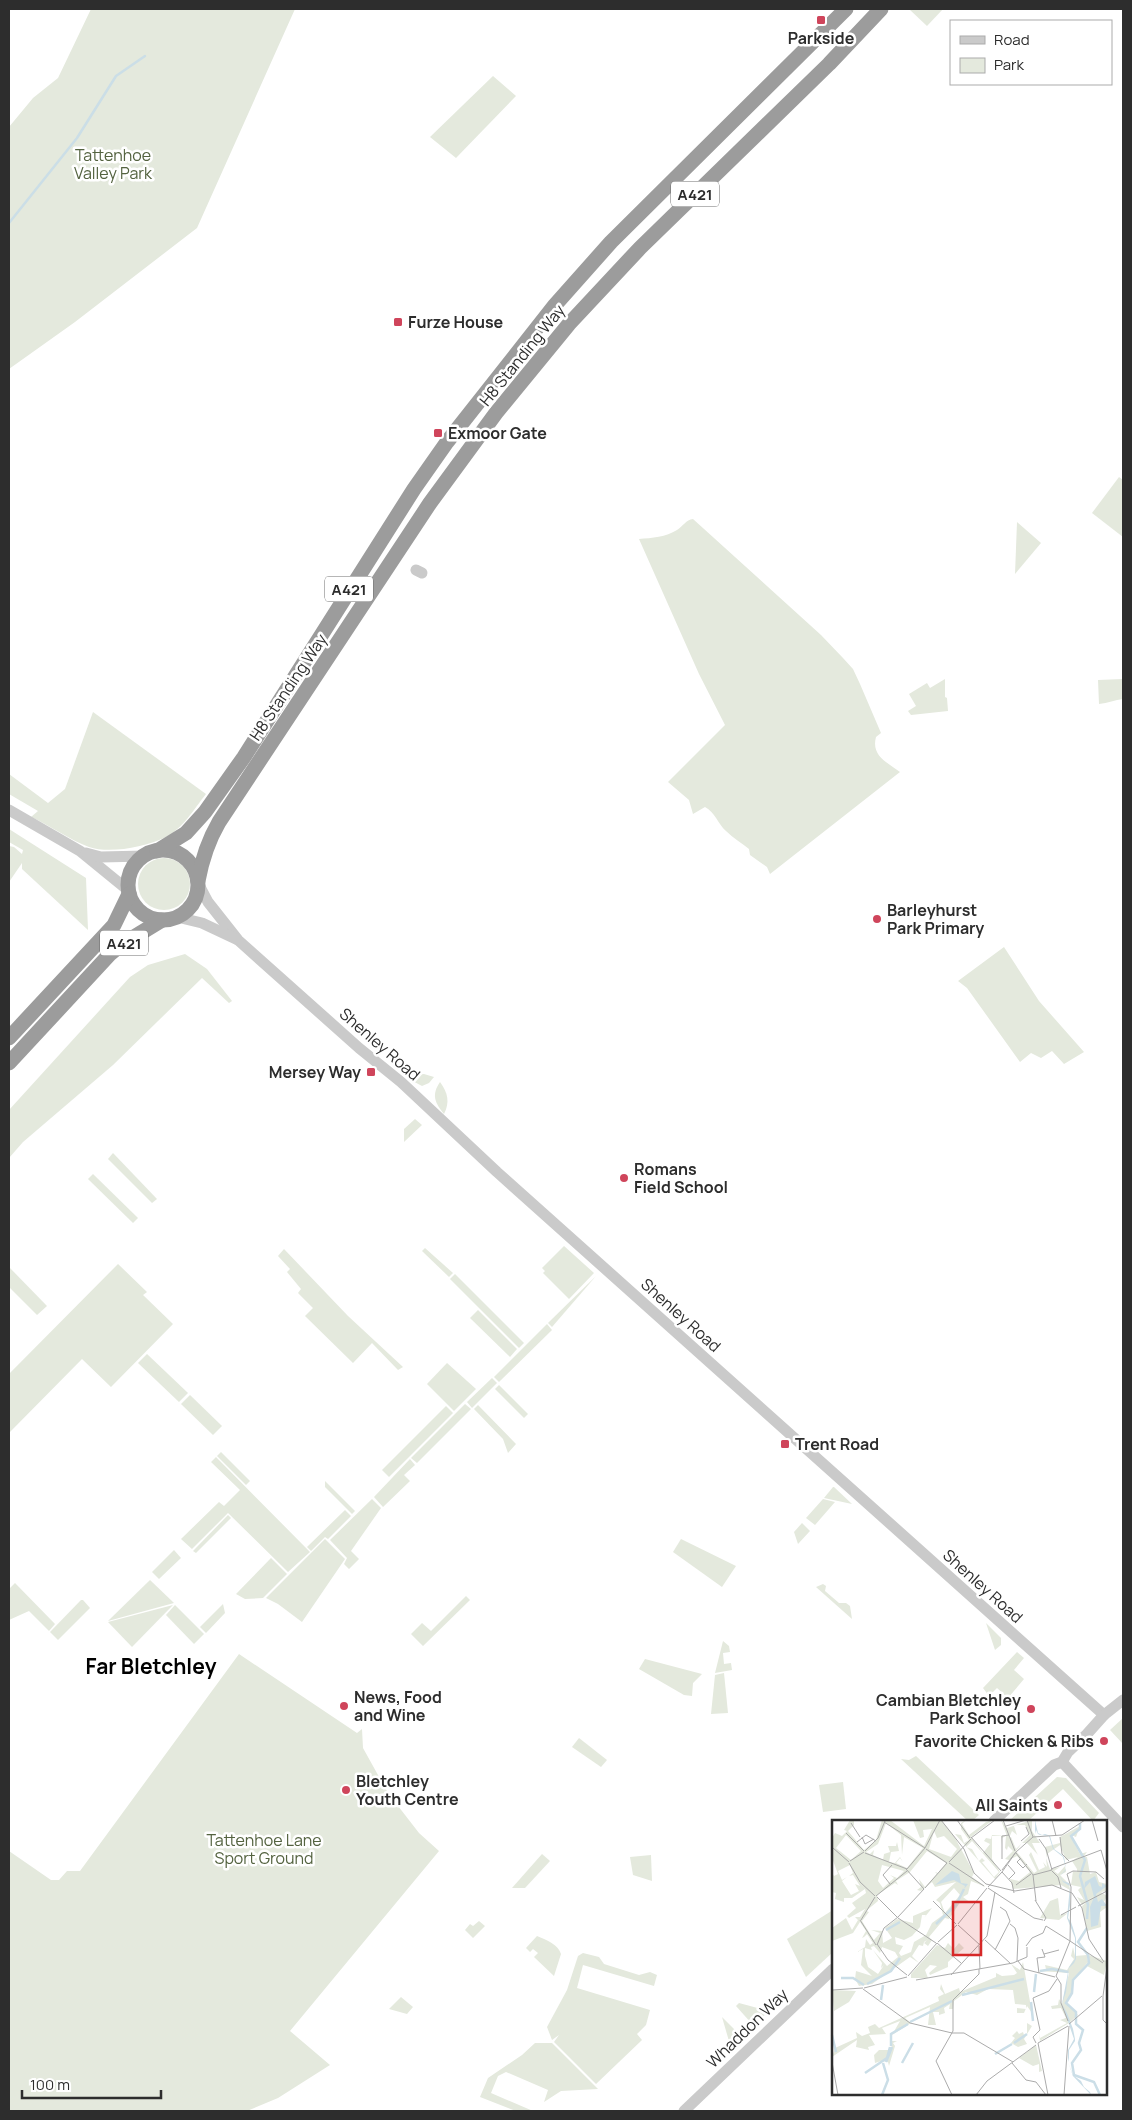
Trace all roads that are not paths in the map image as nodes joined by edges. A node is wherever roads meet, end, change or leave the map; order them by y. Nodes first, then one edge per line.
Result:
1 (846, 9) edge
2 (880, 10) edge
3 (9, 810) edge
4 (80, 851) junction
5 (151, 853) junction
6 (198, 882) junction
7 (129, 893) junction
8 (177, 919) junction
9 (226, 930) junction
10 (9, 1038) edge
11 (9, 1063) edge
12 (1123, 1700) edge
13 (1104, 1715) junction
14 (1062, 1762) junction
15 (995, 1820) edge
16 (1123, 1827) edge
17 (832, 1970) edge
18 (684, 2111) edge

1 - 5 highway, H8 Standing Way / A421
2 - 6 highway, H8 Standing Way / A421
3 - 4 street
4 - 5 street
4 - 7 street
5 - 6 highway
5 - 7 highway, A421
6 - 8 highway, A421
6 - 9 street, Shenley Road
7 - 8 highway, A421
7 - 10 highway, A421
8 - 9 street, Shenley Road
8 - 11 highway, A421
9 - 13 street, Shenley Road
12 - 13 street
13 - 14 street
14 - 15 street
14 - 16 street
17 - 18 street, Whaddon Way

